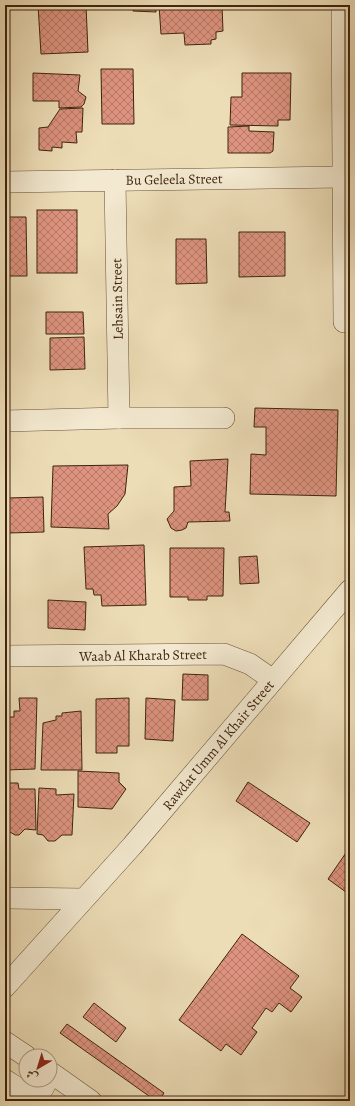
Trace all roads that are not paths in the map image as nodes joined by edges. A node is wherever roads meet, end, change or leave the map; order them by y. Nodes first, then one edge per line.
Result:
1 (342, 5) edge
2 (343, 177) junction
3 (115, 180) junction
4 (5, 182) edge
5 (344, 322) dead end
6 (119, 418) junction
7 (224, 418) dead end
8 (5, 421) edge
9 (350, 590) edge
10 (5, 656) edge
11 (273, 680) junction
12 (5, 898) edge
13 (82, 899) junction
14 (7, 986) edge
15 (6, 1041) edge
16 (18, 1050) edge
17 (58, 1078) edge
18 (5, 1080) edge
19 (18, 1088) edge
20 (19, 1088) edge
21 (44, 1088) edge
22 (91, 1101) edge

1 - 2 street
2 - 3 street, Bu Geleela Street
2 - 5 street
3 - 4 street, Bu Geleela Street
3 - 6 street, Lehsain Street
6 - 7 street
6 - 8 street
9 - 11 street, Rawdat Umm Al Khair Street
10 - 11 street, Waab Al Kharab Street
11 - 13 street, Rawdat Umm Al Khair Street
12 - 13 street
13 - 14 street, Rawdat Umm Al Khair Street
15 - 16 street
17 - 22 street
18 - 19 street
20 - 21 street

